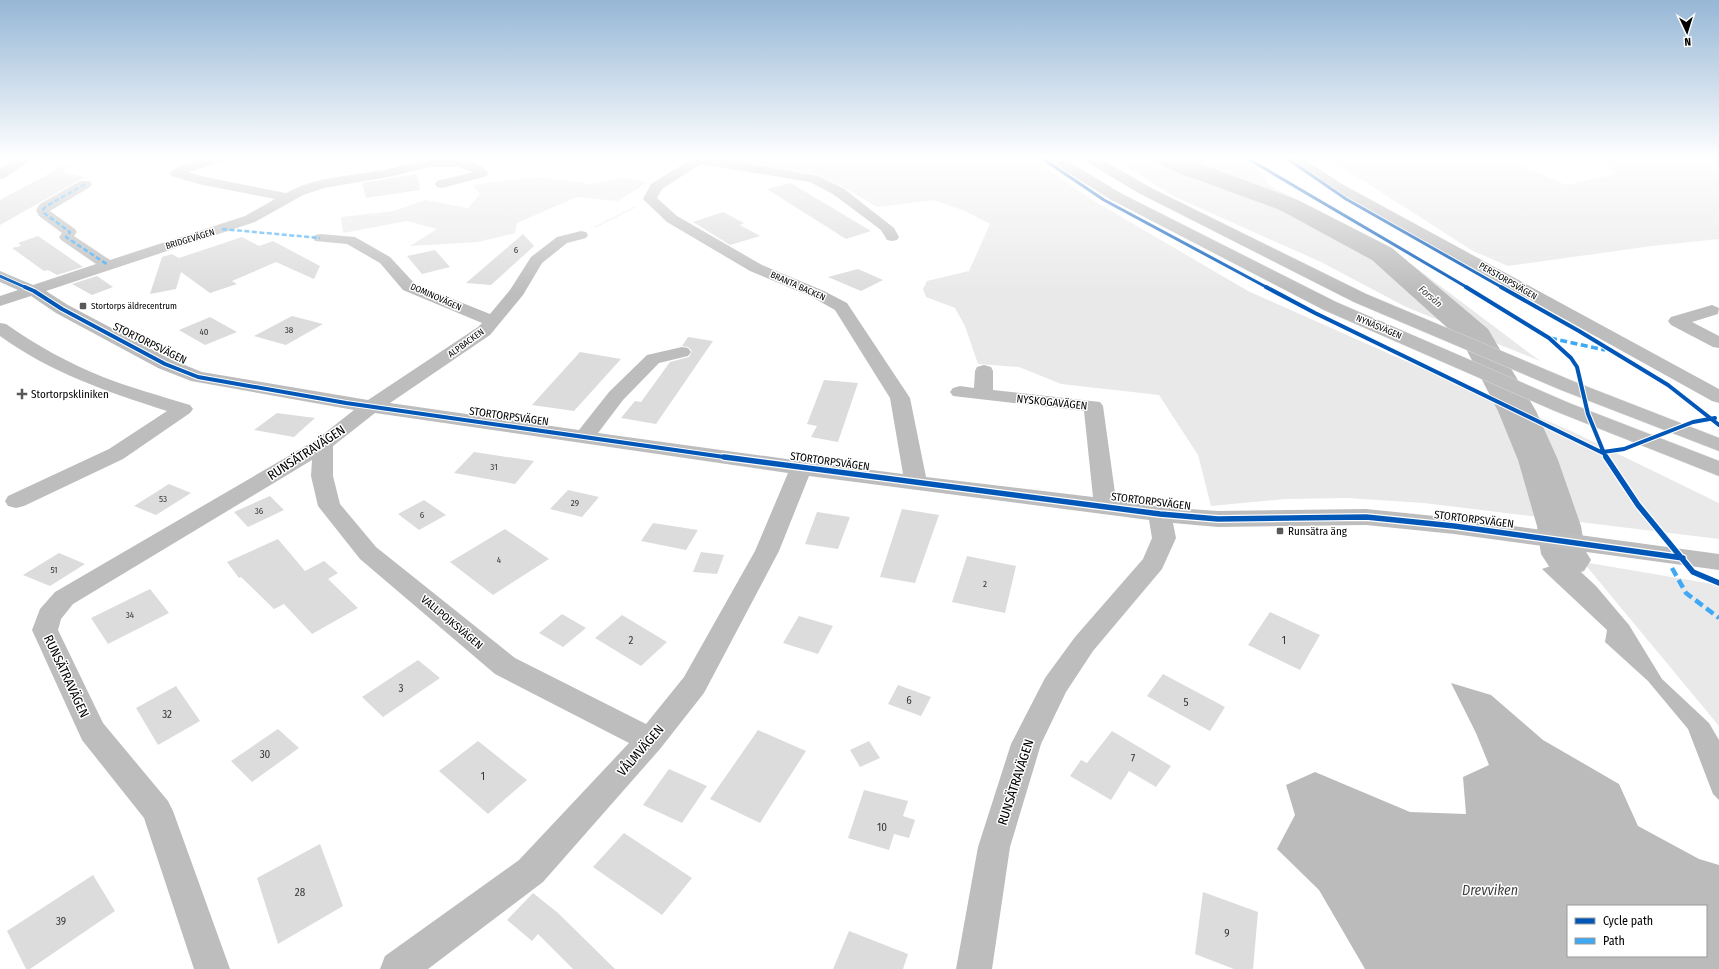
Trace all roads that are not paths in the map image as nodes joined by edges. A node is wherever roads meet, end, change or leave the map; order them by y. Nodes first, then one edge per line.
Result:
1 (53, 202) edge
2 (279, 202) edge
3 (654, 202) edge
4 (853, 202) edge
5 (1127, 202) edge
6 (1168, 202) edge
7 (1365, 202) edge
8 (581, 234) road end
9 (892, 237) dead end
10 (320, 238) dead end
11 (108, 265) junction
12 (0, 276) edge
13 (34, 292) junction
14 (0, 301) edge
15 (1712, 310) dead end
16 (493, 321) junction
17 (0, 328) edge
18 (1719, 343) edge
19 (1625, 346) junction
20 (682, 352) dead end
21 (984, 371) dead end
22 (960, 392) dead end
23 (983, 394) junction
24 (1719, 397) edge
25 (371, 407) junction
26 (1719, 408) edge
27 (584, 437) junction
28 (323, 444) junction
29 (1719, 445) edge
30 (801, 468) junction
31 (1719, 469) edge
32 (916, 483) junction
33 (16, 501) dead end
34 (1105, 506) junction
35 (1160, 514) junction
36 (1719, 562) edge
37 (650, 740) junction
38 (212, 969) edge
39 (398, 969) edge
40 (974, 969) edge

1 - 11 main road
2 - 11 main road, BRIDGEVÄGEN
3 - 32 main road, BRANTA BACKEN
4 - 9 main road
5 - 31 main road, NYNÄSVÄGEN
6 - 29 main road, NYNÄSVÄGEN
7 - 19 main road, PERSTORPSVÄGEN
8 - 16 main road, ALPBACKEN
10 - 16 main road, DOMINOVÄGEN
11 - 13 main road, BRIDGEVÄGEN
12 - 13 main road, STORTORPSVÄGEN
13 - 14 main road, BRIDGEVÄGEN
13 - 25 main road, STORTORPSVÄGEN
15 - 18 main road
16 - 25 main road, ALPBACKEN
17 - 33 main road
19 - 24 main road, PERSTORPSVÄGEN
19 - 26 main road, PERSTORPSVÄGEN
20 - 27 main road
21 - 23 main road
22 - 23 main road, NYSKOGAVÄGEN
23 - 34 main road, NYSKOGAVÄGEN
25 - 27 main road, STORTORPSVÄGEN
25 - 28 main road, RUNSÄTRAVÄGEN
27 - 30 main road, STORTORPSVÄGEN
28 - 37 main road, VALLPOJKSVÄGEN
28 - 38 main road, RUNSÄTRAVÄGEN
30 - 32 main road, STORTORPSVÄGEN
30 - 37 main road, VÅLMVÄGEN
32 - 34 main road, STORTORPSVÄGEN
34 - 35 main road, STORTORPSVÄGEN
35 - 36 main road, STORTORPSVÄGEN
35 - 40 main road, RUNSÄTRAVÄGEN
37 - 39 main road, VÅLMVÄGEN

